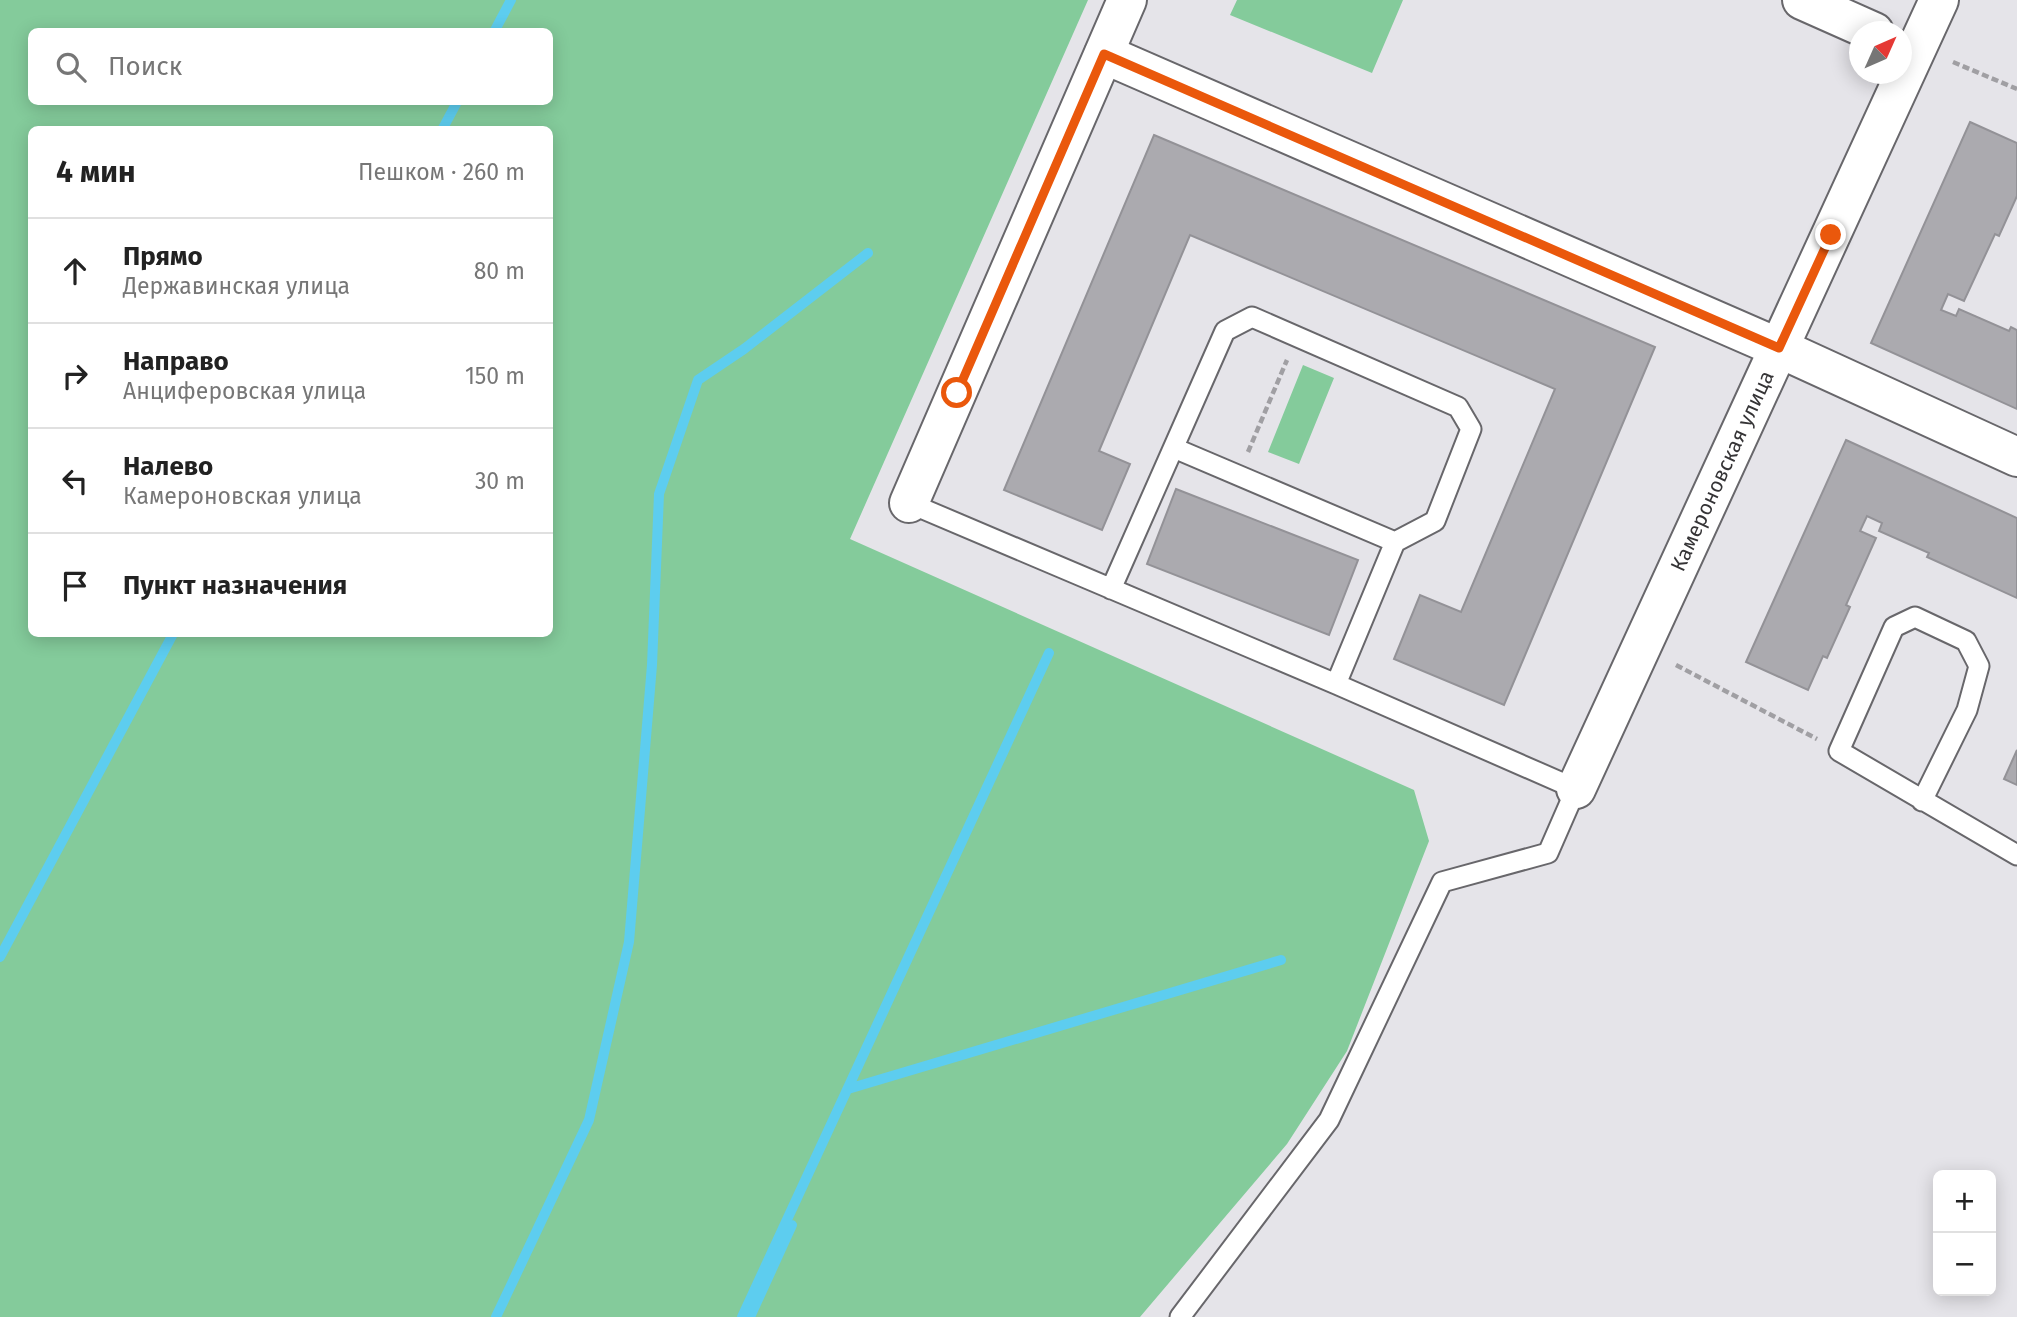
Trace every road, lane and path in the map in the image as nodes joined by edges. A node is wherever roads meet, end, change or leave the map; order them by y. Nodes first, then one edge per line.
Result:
1 (1127, 0) edge
2 (1802, 0) edge
3 (1939, 0) edge
4 (1849, 21) edge
5 (1912, 41) edge
6 (1104, 54) junction
7 (1954, 62) dead end
8 (1893, 84) edge
9 (2017, 89) edge
10 (1297, 337) junction
11 (1779, 348) junction
12 (1174, 448) junction
13 (2017, 457) edge
14 (1238, 476) junction
15 (909, 503) joint
16 (1395, 542) junction
17 (1111, 589) junction
18 (1676, 665) dead end
19 (1336, 684) junction
20 (1839, 751) junction
21 (1576, 789) junction
22 (1922, 801) junction
23 (2017, 855) edge
24 (1180, 1317) edge

1 - 6 street
2 - 4 street
3 - 5 street, Камероновская улица
6 - 11 street
6 - 15 street
7 - 9 path
8 - 11 street, Камероновская улица
10 - 12 lane
10 - 14 path
10 - 16 lane
11 - 13 street
11 - 21 street, Камероновская улица
12 - 14 lane
12 - 17 lane
14 - 16 lane
15 - 17 lane
16 - 19 lane
17 - 19 lane
18 - 20 path
19 - 21 lane
20 - 22 lane
20 - 22 lane
21 - 24 lane
22 - 23 lane

